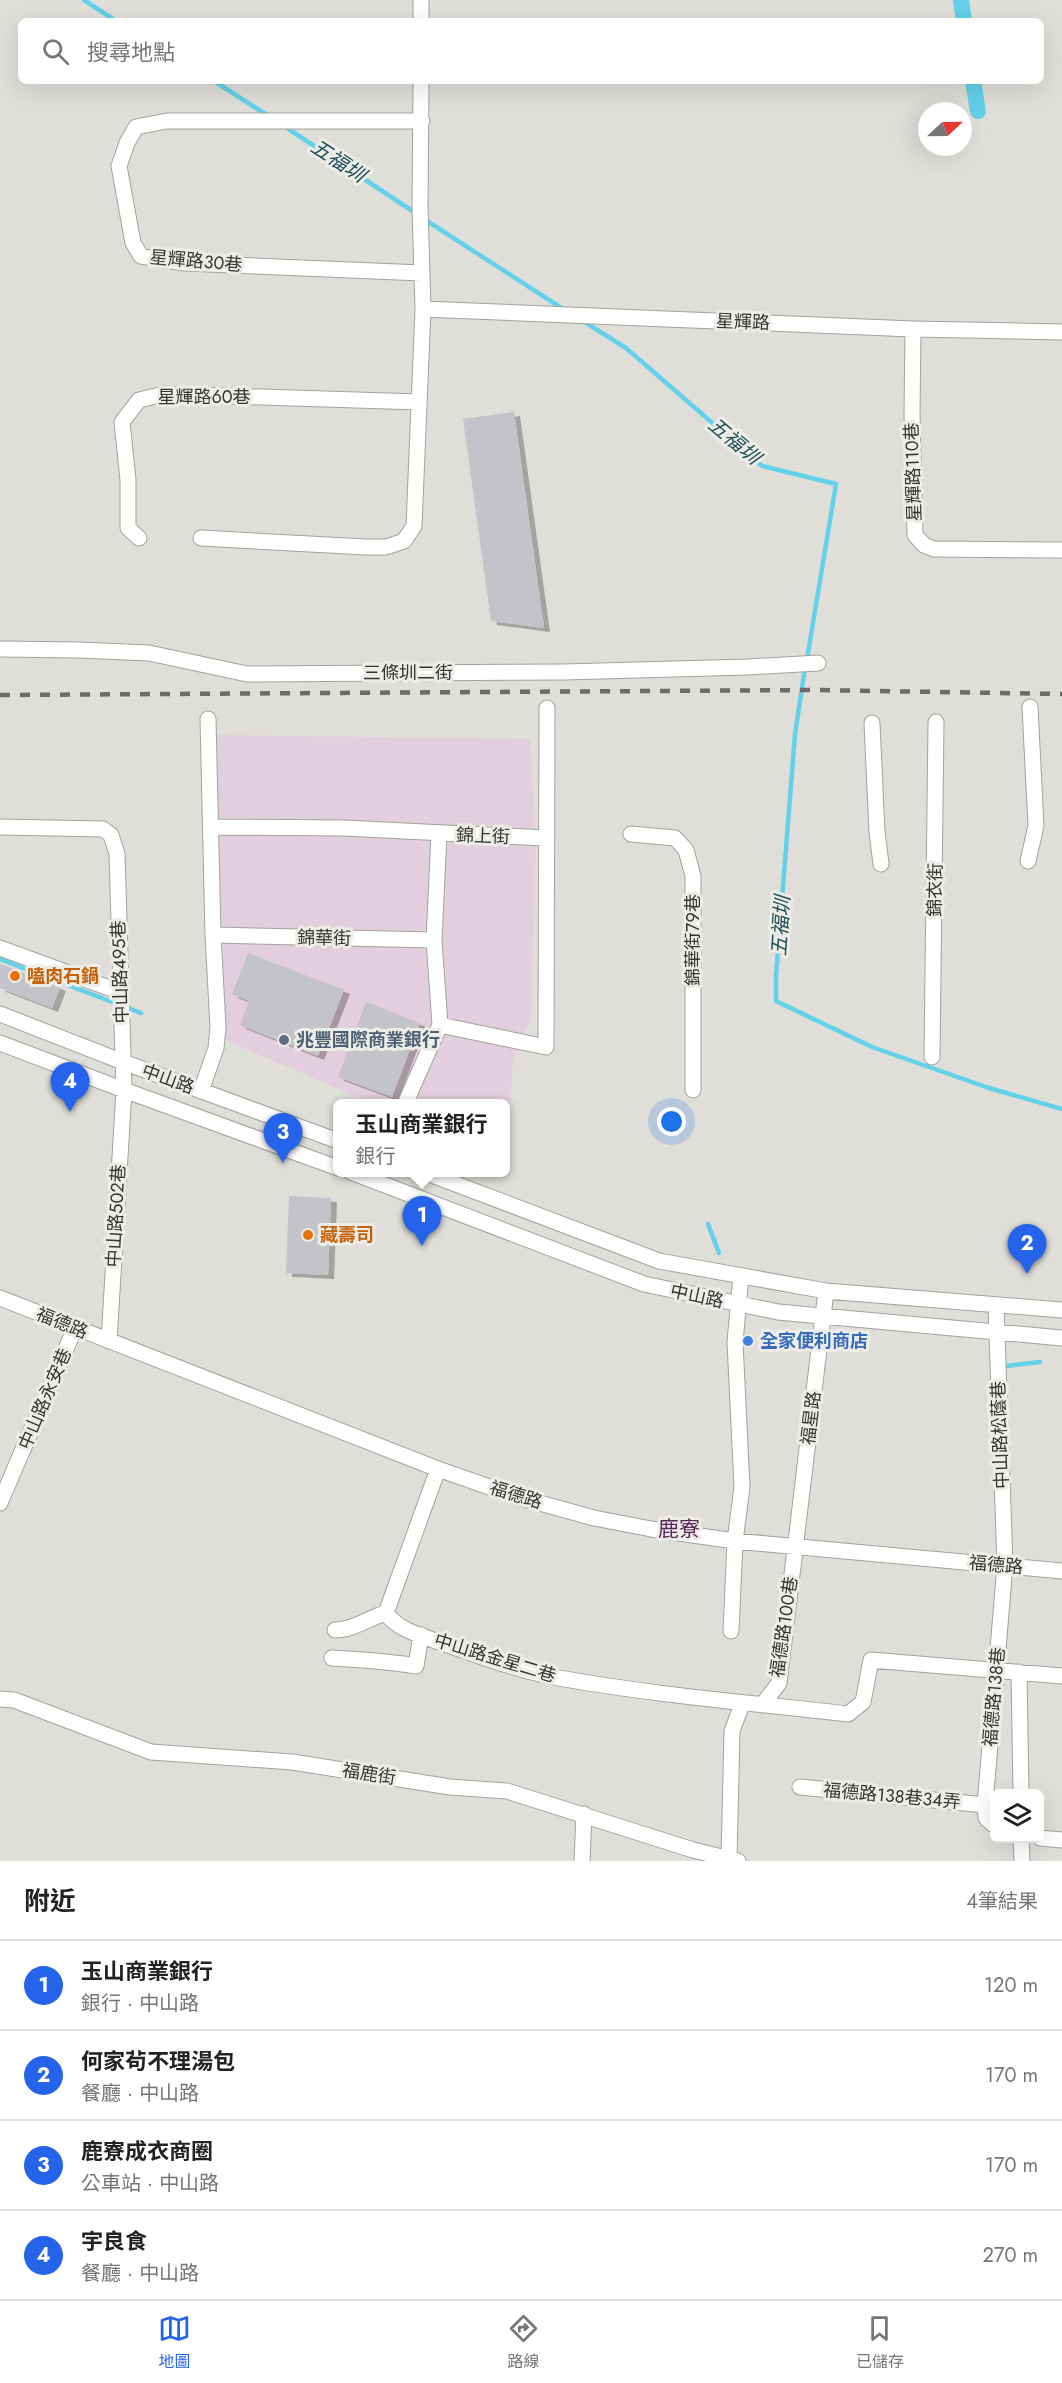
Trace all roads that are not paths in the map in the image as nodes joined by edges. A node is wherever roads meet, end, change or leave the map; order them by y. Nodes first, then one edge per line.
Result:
1 (421, 0) edge
2 (421, 18) edge
3 (422, 84) edge
4 (422, 121) junction
5 (422, 273) junction
6 (423, 309) junction
7 (913, 329) junction
8 (1062, 332) edge
9 (419, 402) junction
10 (139, 538) dead end
11 (201, 538) dead end
12 (1062, 550) edge
13 (0, 649) edge
14 (810, 663) dead end
15 (1030, 707) dead end
16 (547, 708) dead end
17 (208, 719) dead end
18 (936, 722) dead end
19 (872, 723) dead end
20 (0, 827) edge
21 (212, 827) junction
22 (439, 834) junction
23 (631, 834) dead end
24 (546, 838) junction
25 (1028, 861) dead end
26 (881, 864) dead end
27 (213, 935) junction
28 (434, 940) junction
29 (0, 948) edge
30 (120, 992) junction
31 (0, 1014) edge
32 (440, 1025) junction
33 (0, 1043) edge
34 (932, 1057) dead end
35 (123, 1062) junction
36 (124, 1090) junction
37 (693, 1090) dead end
38 (201, 1091) junction
39 (407, 1099) edge
40 (333, 1139) edge
41 (333, 1166) edge
42 (376, 1177) edge
43 (435, 1177) edge
44 (741, 1276) junction
45 (826, 1291) junction
46 (0, 1298) edge
47 (739, 1305) junction
48 (996, 1305) junction
49 (1062, 1311) edge
50 (824, 1317) junction
51 (75, 1328) junction
52 (997, 1332) junction
53 (1062, 1338) edge
54 (109, 1341) junction
55 (438, 1469) junction
56 (0, 1503) edge
57 (735, 1540) junction
58 (795, 1546) junction
59 (1005, 1565) junction
60 (1062, 1571) edge
61 (386, 1613) junction
62 (335, 1630) dead end
63 (731, 1631) dead end
64 (421, 1635) junction
65 (332, 1658) dead end
66 (996, 1671) junction
67 (1019, 1672) junction
68 (1062, 1676) edge
69 (0, 1699) edge
70 (742, 1704) junction
71 (763, 1704) junction
72 (800, 1787) dead end
73 (1021, 1789) edge
74 (985, 1805) junction
75 (584, 1814) junction
76 (990, 1822) edge
77 (1044, 1838) edge
78 (1062, 1840) edge
79 (1022, 1843) edge
80 (733, 1860) edge
81 (582, 1861) edge
82 (1022, 1861) edge

1 - 2 street
3 - 4 street
4 - 5 street
4 - 5 street, 星輝路30巷
5 - 6 street
6 - 7 street, 星輝路
6 - 9 street
7 - 8 street, 星輝路
7 - 12 street, 星輝路110巷
9 - 10 street, 星輝路60巷
9 - 11 street
13 - 14 street, 三條圳二街
15 - 25 street
16 - 24 street
17 - 21 street
18 - 34 street, 錦衣街
19 - 26 street
20 - 30 street, 中山路495巷
21 - 22 street, 錦上街
21 - 27 street
22 - 24 street, 錦上街
22 - 28 street
23 - 37 street, 錦華街79巷
24 - 32 street
27 - 28 street, 錦華街
27 - 38 street
28 - 32 street
29 - 30 street
30 - 35 street, 中山路495巷
31 - 35 street, 中山路
32 - 39 street
33 - 36 street, 中山路
35 - 36 street, 中山路495巷
35 - 38 street, 中山路
36 - 41 street, 中山路
36 - 54 street, 中山路502巷
38 - 40 street, 中山路
42 - 47 street, 中山路
43 - 44 street, 中山路
44 - 45 street, 中山路
44 - 47 street
45 - 48 street, 中山路
45 - 50 street, 福星路
46 - 51 street, 福德路
47 - 50 street, 中山路
47 - 57 street
48 - 49 street, 中山路
48 - 52 street, 中山路松蔭巷
50 - 52 street, 中山路
50 - 58 street, 福星路
51 - 54 street, 福德路
51 - 56 street, 中山路永安巷
52 - 53 street, 中山路
52 - 59 street, 中山路松蔭巷
54 - 55 street, 福德路
55 - 57 street, 福德路
55 - 61 street
57 - 58 street, 福德路
57 - 63 street
58 - 59 street, 福德路
58 - 71 street, 福德路100巷
59 - 60 street, 福德路
59 - 66 street, 福德路138巷
61 - 62 street
61 - 64 street, 中山路金星二巷
64 - 65 street
64 - 70 street, 中山路金星二巷
66 - 67 street
66 - 71 street, 中山路金星二巷
66 - 74 street, 福德路138巷
67 - 68 street
67 - 73 street
69 - 75 street, 福鹿街
70 - 71 street, 中山路金星二巷
70 - 80 street
72 - 74 street, 福德路138巷34弄
74 - 76 street, 福德路138巷
75 - 80 street, 福鹿街
75 - 81 street
77 - 78 street
79 - 82 street

